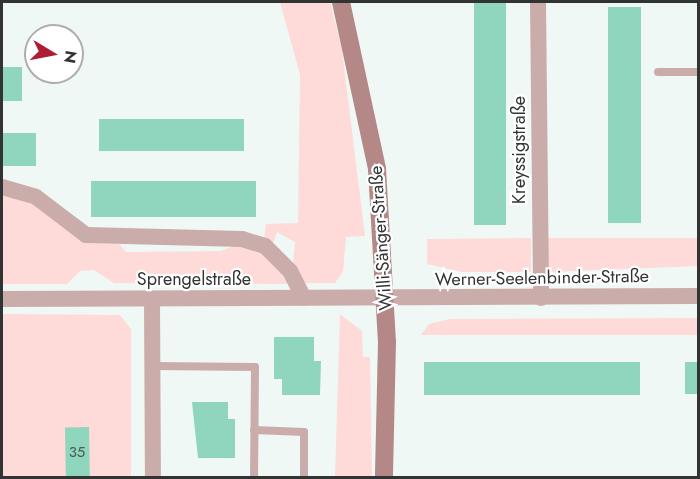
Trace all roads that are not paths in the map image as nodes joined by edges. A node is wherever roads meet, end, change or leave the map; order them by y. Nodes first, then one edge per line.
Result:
1 (341, 2) edge
2 (538, 2) edge
3 (657, 72) dead end
4 (699, 72) edge
5 (2, 187) edge
6 (699, 296) edge
7 (304, 298) junction
8 (386, 298) junction
9 (541, 298) junction
10 (2, 299) edge
11 (152, 299) junction
12 (153, 366) junction
13 (254, 430) junction
14 (153, 477) edge
15 (254, 477) edge
16 (304, 477) edge
17 (384, 477) edge

1 - 8 main road, Willi-Sänger-Straße
2 - 9 street, Kreyssigstraße
3 - 4 lane
5 - 7 street
6 - 9 street, Werner-Seelenbinder-Straße
7 - 8 street, Sprengelstraße
7 - 11 street, Sprengelstraße
8 - 9 street, Werner-Seelenbinder-Straße
8 - 17 main road, Willi-Sänger-Straße
10 - 11 street, Sprengelstraße
11 - 12 street
12 - 13 lane
12 - 14 street
13 - 15 lane
13 - 16 lane

